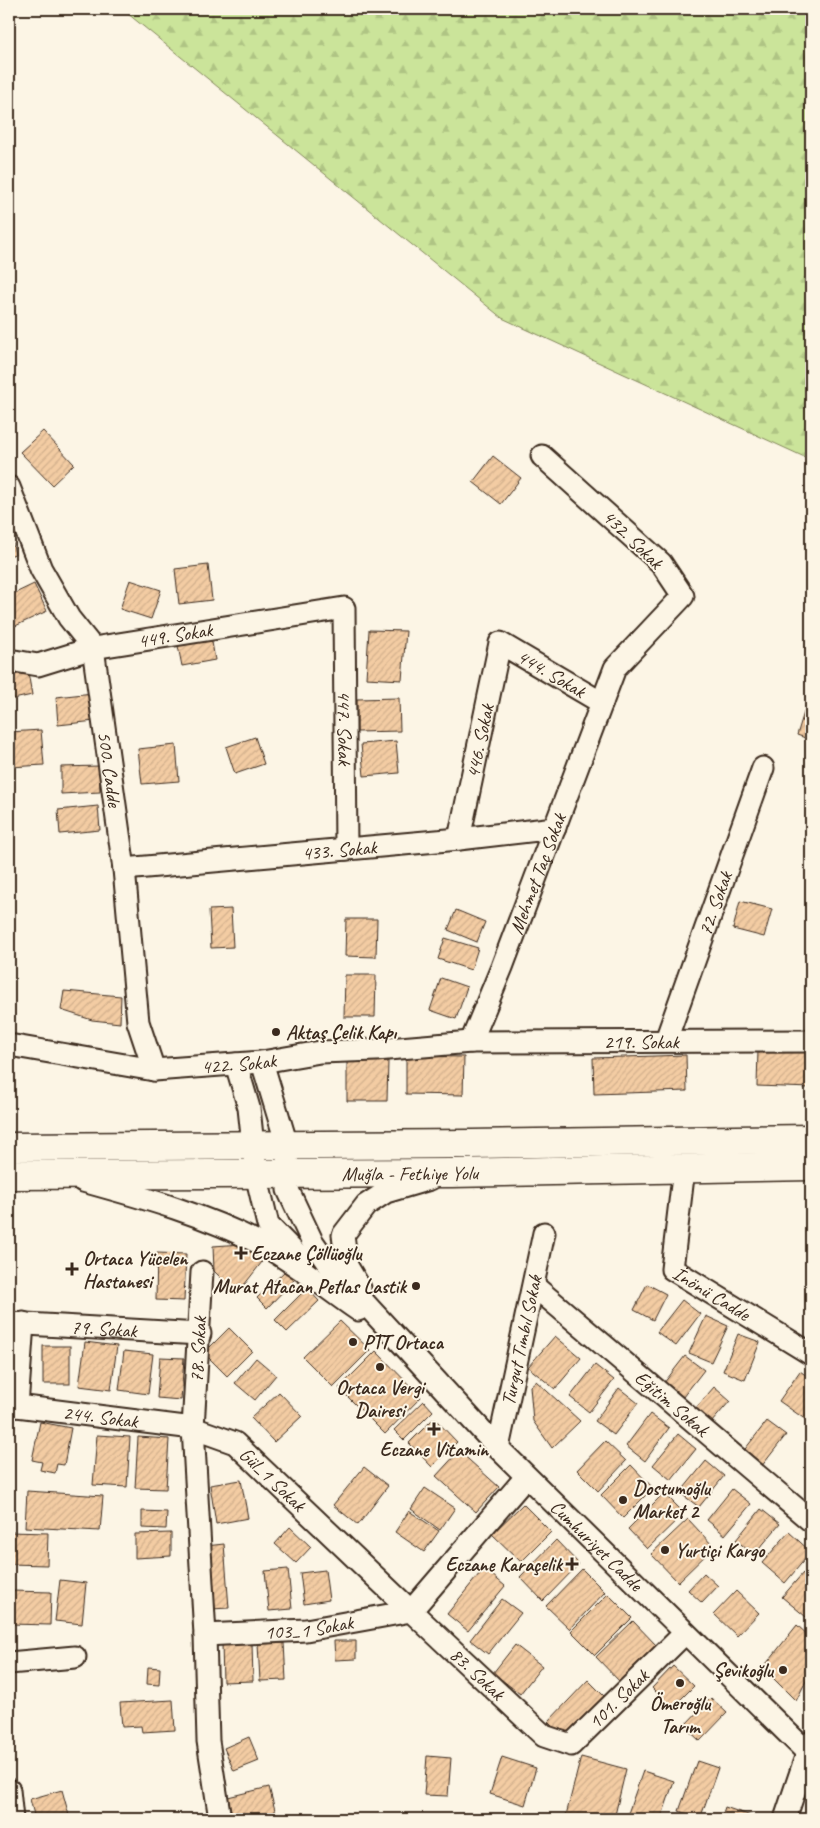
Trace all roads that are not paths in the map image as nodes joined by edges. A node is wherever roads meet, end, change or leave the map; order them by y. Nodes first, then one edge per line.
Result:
1 (542, 456) dead end
2 (9, 487) edge
3 (344, 608) joint
4 (500, 644) joint
5 (92, 648) junction
6 (9, 660) edge
7 (602, 703) junction
8 (763, 768) dead end
9 (555, 828) junction
10 (460, 839) junction
11 (346, 849) junction
12 (124, 869) junction
13 (666, 1040) junction
14 (811, 1041) edge
15 (471, 1042) junction
16 (9, 1045) edge
17 (262, 1062) junction
18 (236, 1064) junction
19 (154, 1070) junction
20 (811, 1138) edge
21 (287, 1145) junction
22 (253, 1146) junction
23 (9, 1147) edge
24 (811, 1166) edge
25 (684, 1168) junction
26 (452, 1173) junction
27 (61, 1174) junction
28 (256, 1174) junction
29 (286, 1174) junction
30 (9, 1175) edge
31 (544, 1233) dead end
32 (202, 1272) dead end
33 (534, 1286) junction
34 (329, 1290) junction
35 (16, 1323) edge
36 (387, 1330) junction
37 (200, 1334) junction
38 (811, 1354) edge
39 (13, 1406) edge
40 (193, 1428) junction
41 (498, 1448) junction
42 (526, 1477) junction
43 (811, 1521) edge
44 (410, 1611) junction
45 (685, 1633) junction
46 (205, 1635) junction
47 (75, 1657) dead end
48 (9, 1663) edge
49 (544, 1736) joint
50 (810, 1750) edge
51 (9, 1790) edge
52 (12, 1819) edge
53 (220, 1819) edge
54 (785, 1819) edge

1 - 7 street, 432. Sokak
2 - 5 street, 500. Cadde
3 - 5 street, 449. Sokak
3 - 11 street, 447. Sokak
4 - 7 street, 444. Sokak
4 - 10 street, 446. Sokak
5 - 6 street, 449. Sokak
5 - 12 street, 500. Cadde
7 - 9 street, Mehmet Taç Sokak
8 - 13 street, 72. Sokak
9 - 10 street, 433. Sokak
9 - 15 street, Mehmet Taç Sokak
10 - 11 street, 433. Sokak
11 - 12 street, 433. Sokak
12 - 19 street, 500. Cadde
13 - 14 street, 219. Sokak
13 - 15 street, 219. Sokak
15 - 17 street, 422. Sokak
16 - 19 street, 422. Sokak
17 - 18 street, 422. Sokak
17 - 21 street
18 - 19 street, 422. Sokak
18 - 22 street
20 - 21 highway, Muğla - Fethiye Yolu
21 - 22 highway, Muğla - Fethiye Yolu
21 - 29 street
22 - 23 highway, Muğla - Fethiye Yolu
22 - 28 street
24 - 25 highway, Muğla - Fethiye Yolu
25 - 26 highway, Muğla - Fethiye Yolu
25 - 38 street, İnönü Cadde
26 - 29 highway, Muğla - Fethiye Yolu
26 - 36 street
27 - 28 highway, Muğla - Fethiye Yolu
27 - 30 highway, Muğla - Fethiye Yolu
27 - 34 street
28 - 29 highway, Muğla - Fethiye Yolu
28 - 34 street
29 - 36 street
31 - 33 street, Turgut Tımbıl Sokak
32 - 37 street, 78. Sokak
33 - 41 street, Turgut Tımbıl Sokak
33 - 43 street, Eğitim Sokak
34 - 36 street
35 - 37 street, 79. Sokak
35 - 39 street
36 - 41 street, Cumhuriyet Cadde
37 - 40 street, 78. Sokak
39 - 40 street, 244. Sokak
40 - 44 street, Gül_1 Sokak
40 - 46 street
41 - 42 street, Cumhuriyet Cadde
42 - 44 street
42 - 45 street, Cumhuriyet Cadde
44 - 46 street, 103_1 Sokak
44 - 49 street, 83. Sokak
45 - 49 street, 101. Sokak
45 - 50 street, Cumhuriyet Cadde
46 - 53 street
47 - 48 street
50 - 54 street
51 - 52 street

